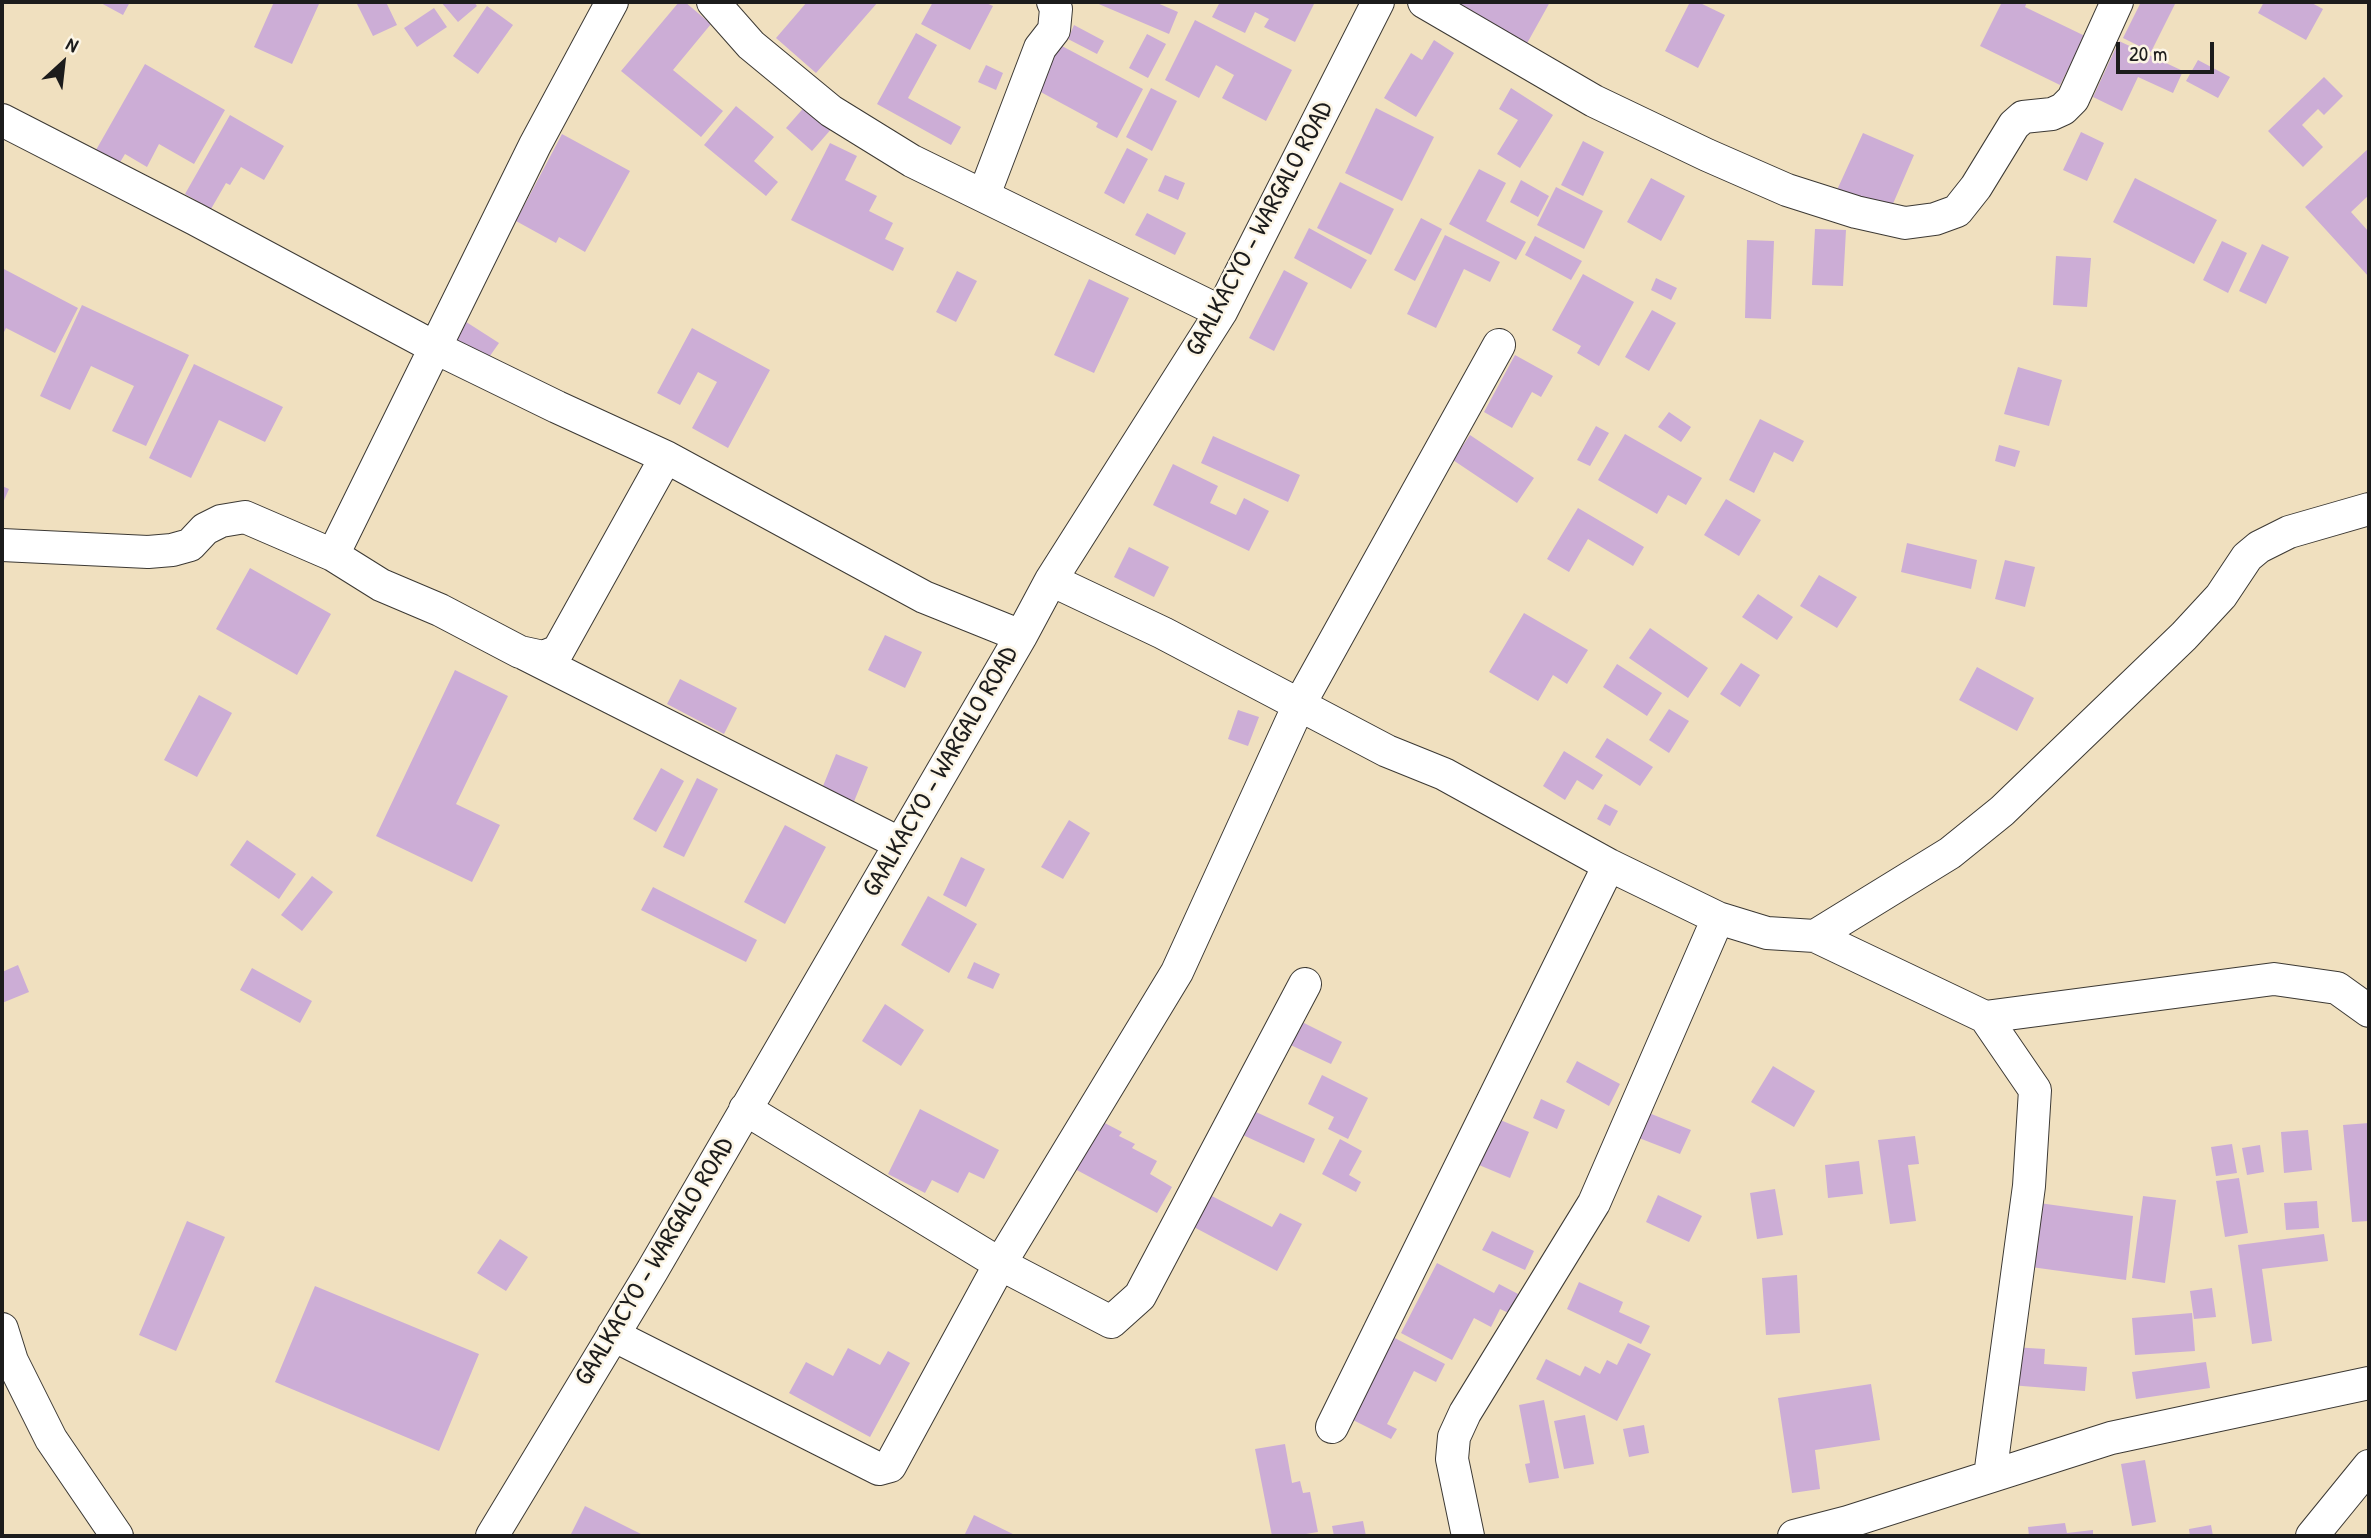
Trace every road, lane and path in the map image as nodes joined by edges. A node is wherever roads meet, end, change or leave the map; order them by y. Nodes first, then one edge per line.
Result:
1 (612, 2) edge
2 (713, 2) edge
3 (1053, 2) edge
4 (1378, 2) edge
5 (1424, 2) edge
6 (2118, 2) edge
7 (2, 120) edge
8 (984, 195) junction
9 (1221, 312) junction
10 (1499, 345) dead end
11 (436, 348) junction
12 (666, 457) junction
13 (2369, 509) edge
14 (2, 545) edge
15 (333, 555) junction
16 (1051, 580) junction
17 (1021, 636) junction
18 (520, 652) junction
19 (1298, 706) junction
20 (899, 843) junction
21 (1609, 865) junction
22 (1718, 918) junction
23 (1815, 936) junction
24 (1305, 984) dead end
25 (2369, 1010) edge
26 (1984, 1017) junction
27 (745, 1109) junction
28 (1000, 1264) junction
29 (2, 1329) edge
30 (613, 1335) junction
31 (2369, 1383) edge
32 (1332, 1427) dead end
33 (2369, 1466) edge
34 (1990, 1476) junction
35 (117, 1536) edge
36 (492, 1536) edge
37 (1468, 1536) edge
38 (1794, 1536) edge
39 (2312, 1536) edge

1 - 11 street
2 - 8 street
3 - 8 street
4 - 9 street, GAALKACYO - WARGALO ROAD
5 - 6 street
7 - 11 street
8 - 9 street
9 - 16 street, GAALKACYO - WARGALO ROAD
10 - 19 street
11 - 12 street
11 - 15 street
12 - 17 street
12 - 18 street
13 - 23 street
14 - 15 street
15 - 18 street
16 - 17 street, GAALKACYO - WARGALO ROAD
16 - 19 street
17 - 20 street, GAALKACYO - WARGALO ROAD
18 - 20 street
19 - 21 street
19 - 28 street
20 - 27 street, GAALKACYO - WARGALO ROAD
21 - 22 street
21 - 32 street
22 - 23 street
22 - 37 street
23 - 26 street
24 - 28 street
25 - 26 street
26 - 34 street
27 - 28 street
27 - 30 street, GAALKACYO - WARGALO ROAD
28 - 30 street
29 - 35 street
30 - 36 street, GAALKACYO - WARGALO ROAD
31 - 34 street
33 - 39 street
34 - 38 street

